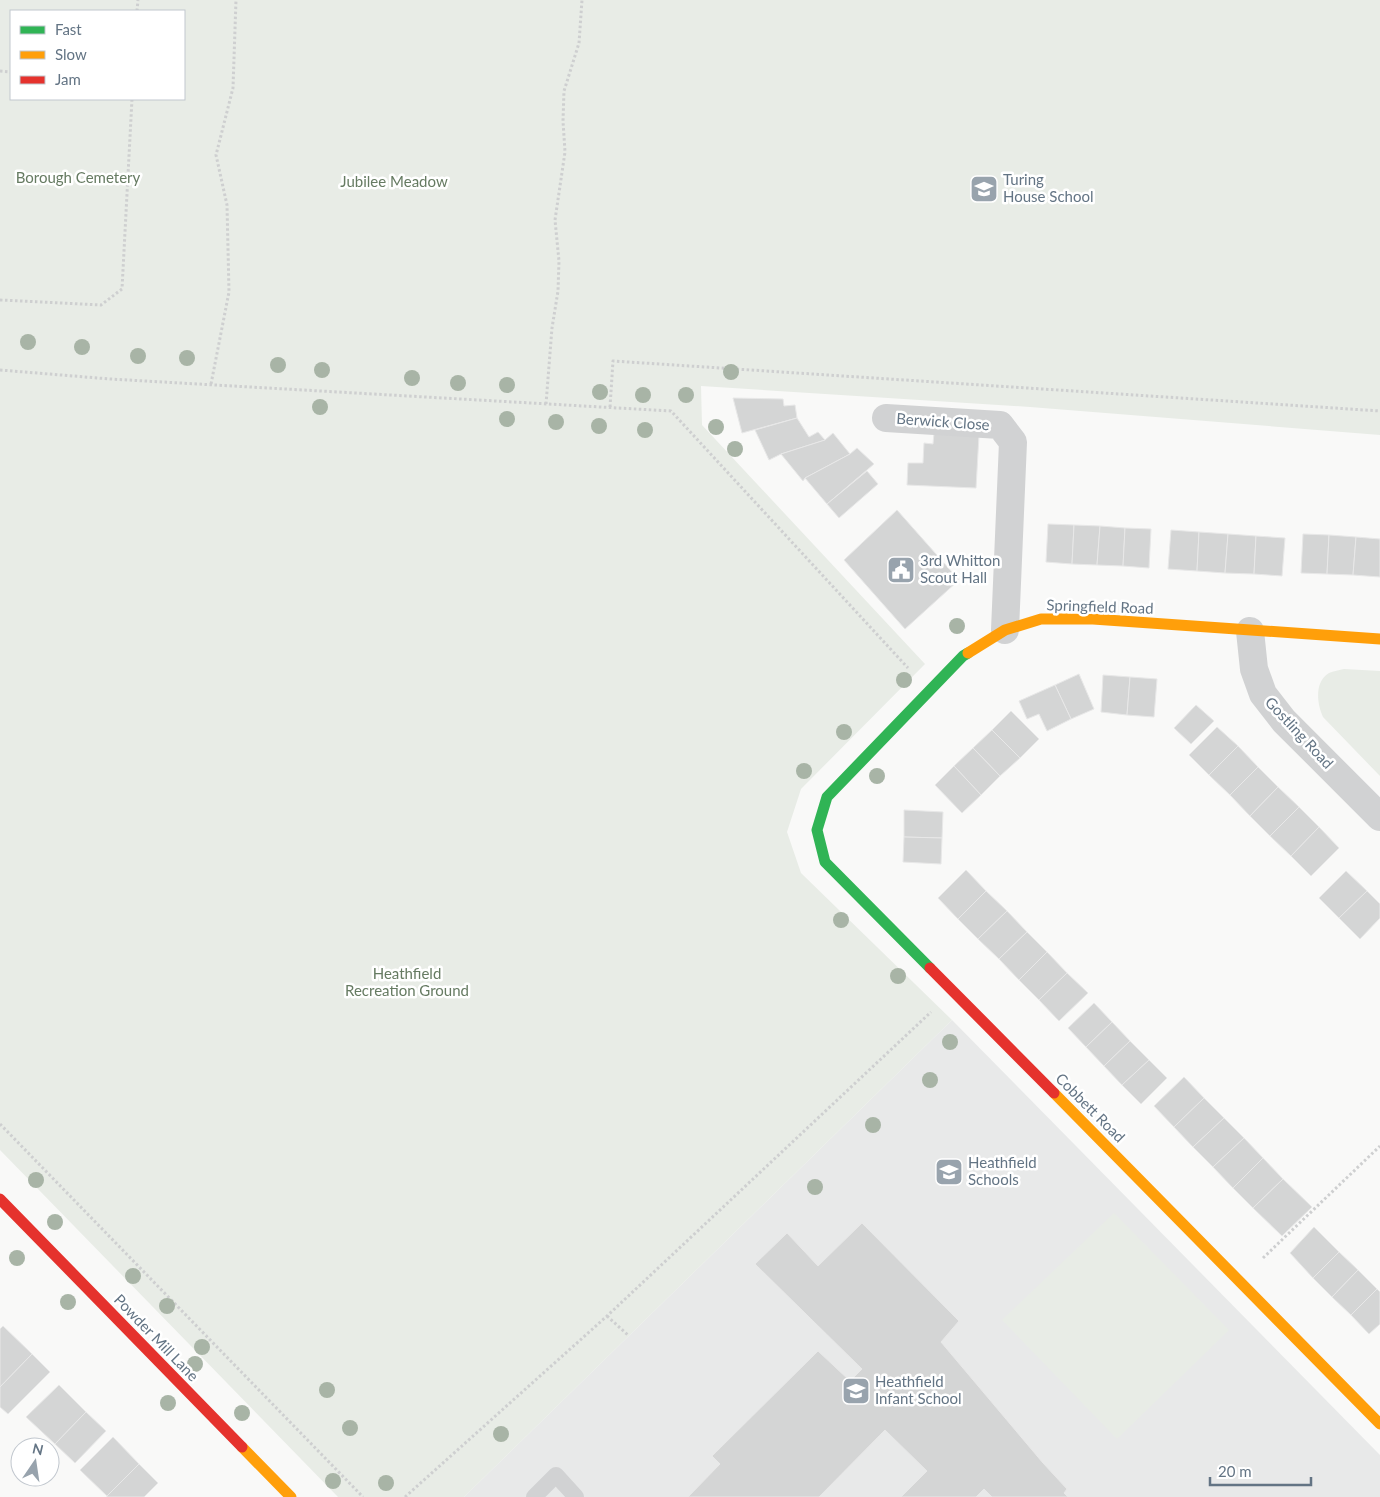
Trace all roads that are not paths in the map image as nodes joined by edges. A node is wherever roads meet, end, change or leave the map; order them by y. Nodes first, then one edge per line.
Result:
1 (886, 418) dead end
2 (1005, 630) junction
3 (1250, 631) junction
4 (1380, 639) edge
5 (827, 797) joint
6 (1380, 818) edge
7 (0, 1199) edge
8 (1380, 1424) edge
9 (291, 1497) edge
10 (534, 1497) edge
11 (576, 1497) edge

1 - 2 street, Berwick Close
2 - 3 street, Springfield Road
2 - 5 street, Springfield Road
3 - 4 street, Springfield Road
3 - 6 street, Gostling Road
5 - 8 street, Cobbett Road
7 - 9 street, Powder Mill Lane
10 - 11 lane

